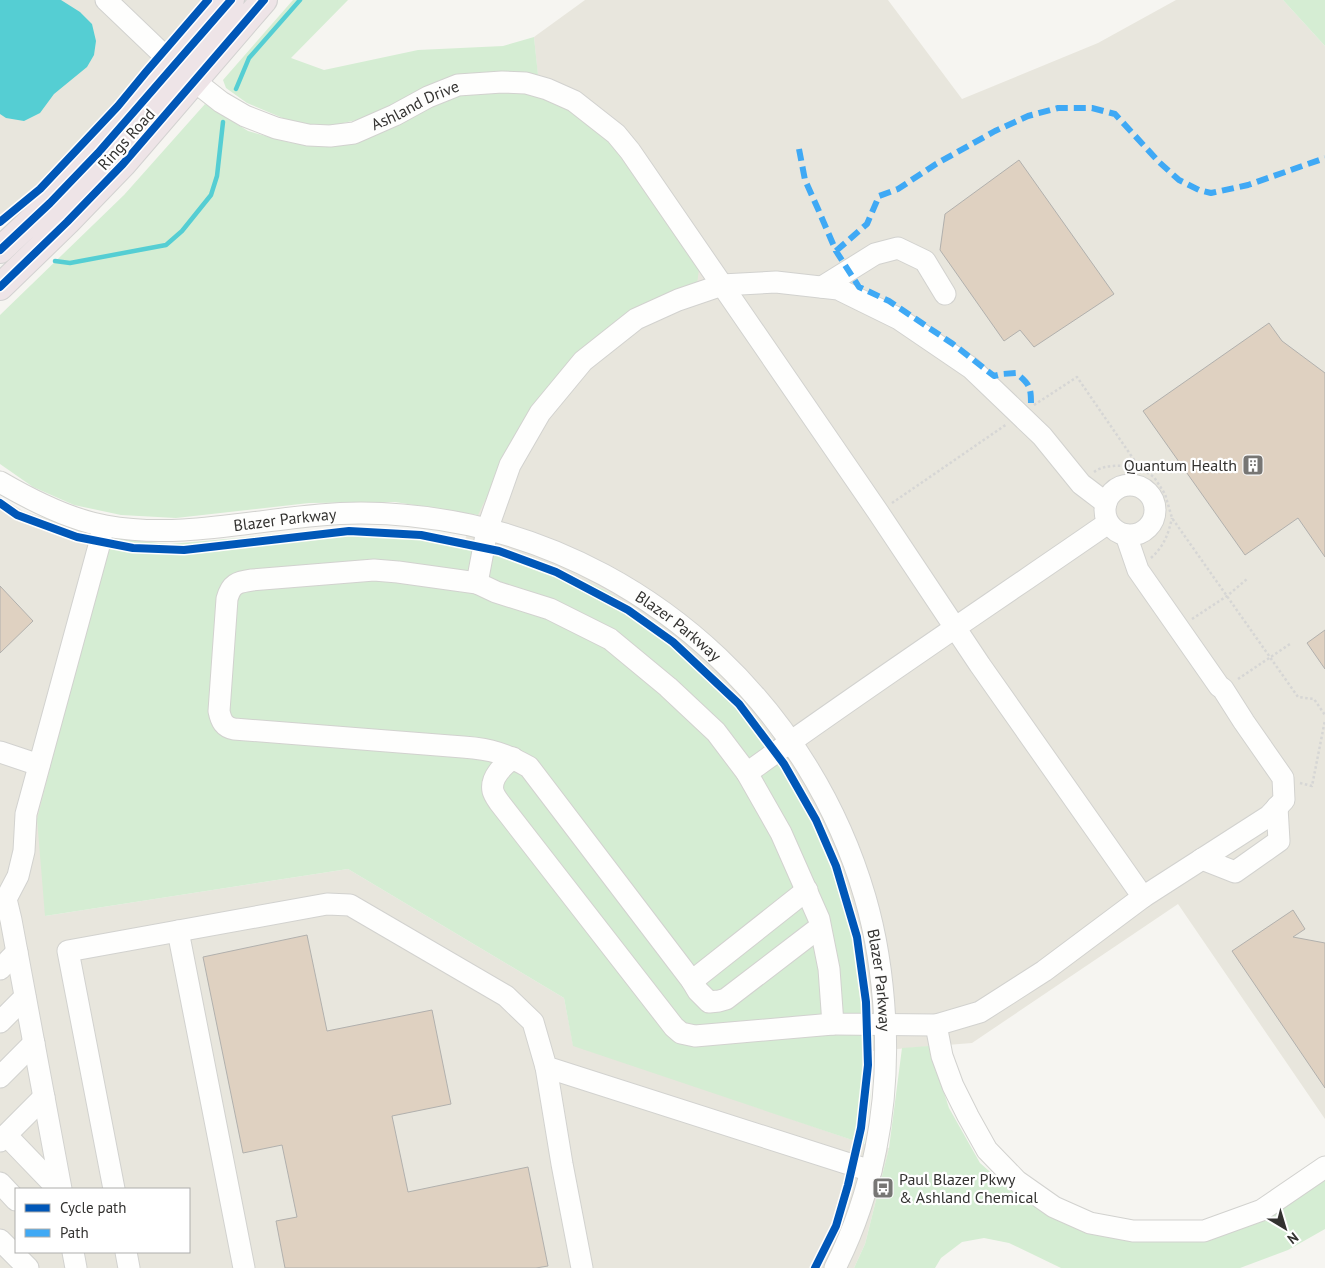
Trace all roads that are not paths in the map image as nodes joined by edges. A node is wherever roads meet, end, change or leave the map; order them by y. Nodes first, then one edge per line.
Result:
1 (106, 0) edge
2 (231, 0) edge
3 (264, 0) edge
4 (184, 73) junction
5 (0, 250) edge
6 (722, 285) junction
7 (0, 287) edge
8 (822, 287) junction
9 (946, 294) dead end
10 (0, 482) edge
11 (1107, 513) junction
12 (103, 526) junction
13 (487, 530) junction
14 (1126, 536) junction
15 (477, 583) junction
16 (956, 628) junction
17 (791, 741) junction
18 (0, 752) edge
19 (513, 758) junction
20 (40, 764) junction
21 (747, 773) junction
22 (1277, 808) junction
23 (1202, 859) junction
24 (9, 875) edge
25 (807, 890) junction
26 (1143, 897) junction
27 (3, 902) edge
28 (820, 927) junction
29 (178, 931) junction
30 (17, 952) junction
31 (0, 969) edge
32 (692, 981) junction
33 (25, 997) junction
34 (0, 1022) edge
35 (833, 1024) junction
36 (885, 1024) junction
37 (936, 1025) junction
38 (34, 1043) junction
39 (546, 1067) junction
40 (0, 1077) edge
41 (44, 1097) junction
42 (3, 1138) edge
43 (1325, 1167) edge
44 (871, 1171) junction
45 (0, 1184) edge
46 (59, 1188) edge
47 (60, 1188) edge
48 (114, 1188) edge
49 (15, 1199) edge
50 (0, 1240) edge
51 (126, 1253) edge
52 (28, 1268) edge
53 (129, 1268) edge
54 (244, 1268) edge
55 (582, 1268) edge
56 (835, 1268) edge

1 - 4 street, Ashland Drive
2 - 4 main road, Rings Road
3 - 4 main road, Rings Road
4 - 5 main road, Rings Road
4 - 6 street, Ashland Drive
4 - 7 main road, Rings Road
6 - 8 street
6 - 13 street
6 - 16 street, Ashland Drive
8 - 9 street
8 - 11 street
10 - 12 street, Blazer Parkway
11 - 14 street
11 - 14 street
11 - 16 street
12 - 13 street, Blazer Parkway
12 - 20 street
13 - 15 street
13 - 17 street, Blazer Parkway
14 - 22 street
15 - 19 street
15 - 21 street
16 - 17 street
16 - 26 street, Ashland Drive
17 - 21 street
17 - 36 street, Blazer Parkway
18 - 20 street
19 - 32 street
19 - 35 street
20 - 24 street
21 - 25 street
22 - 23 street
22 - 23 street
23 - 26 street
24 - 27 street
25 - 28 street
25 - 32 street
26 - 37 street
27 - 30 street
28 - 32 street
28 - 35 street
29 - 39 street
29 - 48 street
29 - 54 street
30 - 31 street
30 - 33 street
33 - 34 street
33 - 38 street
35 - 36 street
36 - 37 street
36 - 44 street, Blazer Parkway
37 - 43 street
38 - 40 street
38 - 41 street
39 - 44 street
39 - 55 street
41 - 42 street
41 - 47 street
42 - 46 street
44 - 56 street, Blazer Parkway
45 - 49 street
50 - 52 street
51 - 53 street

